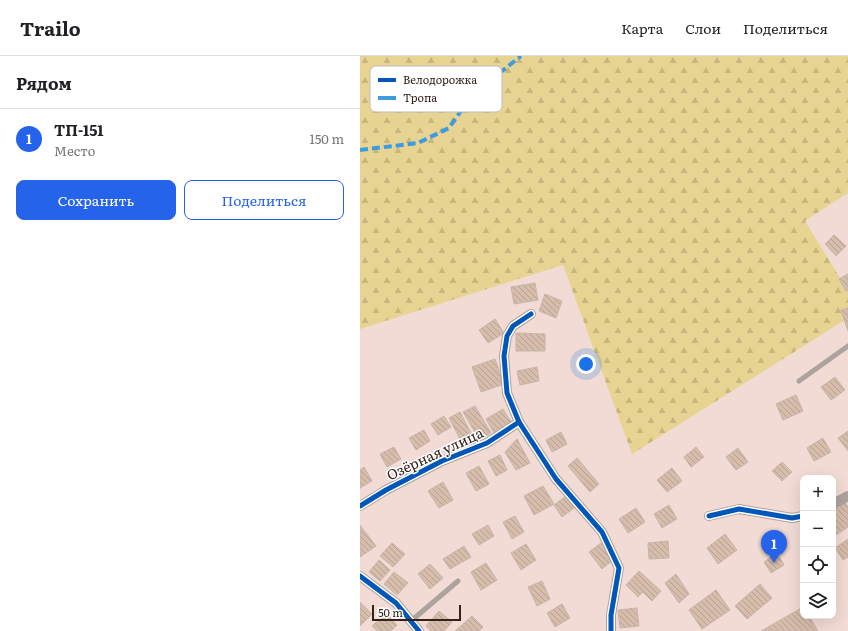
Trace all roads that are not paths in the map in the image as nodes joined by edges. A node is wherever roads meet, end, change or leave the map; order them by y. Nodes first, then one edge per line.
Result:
1 (531, 314) dead end
2 (848, 346) edge
3 (799, 380) dead end
4 (519, 422) junction
5 (848, 496) edge
6 (836, 502) edge
7 (360, 506) edge
8 (709, 516) dead end
9 (800, 517) edge
10 (360, 576) edge
11 (458, 581) dead end
12 (411, 621) junction
13 (419, 631) edge
14 (611, 631) edge

1 - 4 street
2 - 3 lane
4 - 7 street, Озёрная улица
4 - 14 street
5 - 6 street
8 - 9 street
10 - 12 street
11 - 12 lane
12 - 13 street

